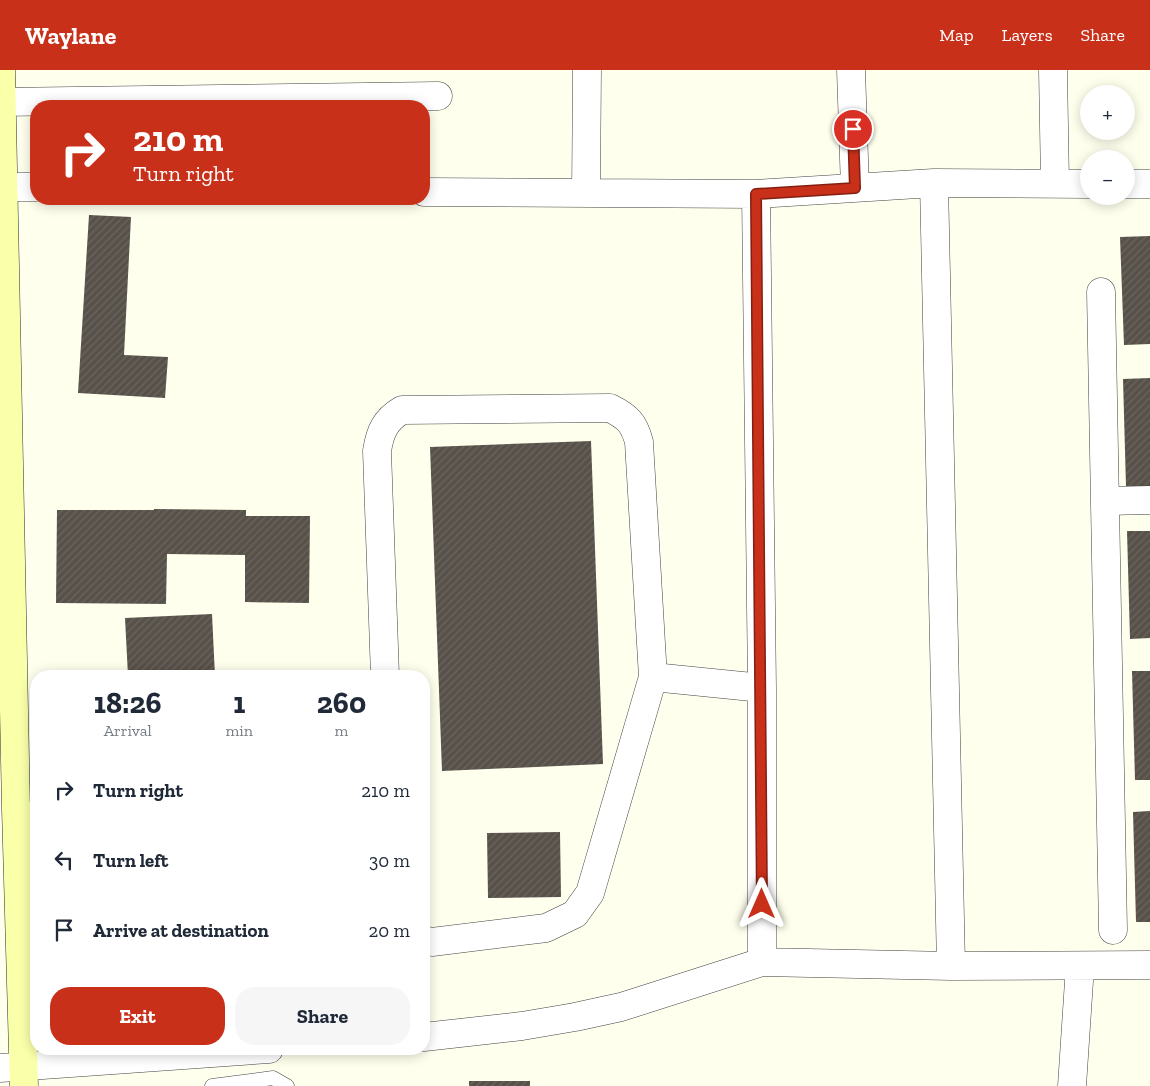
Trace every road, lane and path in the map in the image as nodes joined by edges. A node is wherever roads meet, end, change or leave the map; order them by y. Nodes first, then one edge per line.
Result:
1 (1, 70) edge
2 (587, 70) edge
3 (851, 70) edge
4 (1053, 70) edge
5 (438, 96) dead end
6 (146, 100) edge
7 (0, 102) edge
8 (30, 102) edge
9 (934, 183) junction
10 (1055, 183) junction
11 (1080, 184) edge
12 (1135, 184) edge
13 (1150, 184) edge
14 (3, 187) junction
15 (30, 188) edge
16 (855, 188) junction
17 (430, 192) edge
18 (586, 194) junction
19 (756, 194) junction
20 (1101, 292) dead end
21 (1150, 500) edge
22 (1107, 501) junction
23 (386, 670) edge
24 (653, 677) junction
25 (762, 688) junction
26 (26, 809) edge
27 (1114, 930) dead end
28 (430, 942) edge
29 (762, 962) junction
30 (950, 966) junction
31 (1080, 966) junction
32 (1150, 966) edge
33 (430, 1036) edge
34 (208, 1055) edge
35 (15, 1074) edge
36 (212, 1086) edge
37 (287, 1086) edge
38 (1072, 1086) edge

1 - 7 street
2 - 18 street
3 - 16 street
4 - 10 street
5 - 6 street
7 - 8 street
7 - 14 street
9 - 10 street
9 - 16 street
9 - 30 street
10 - 11 street
12 - 13 street
14 - 15 street
14 - 26 street
16 - 19 street
17 - 18 street
18 - 19 street
19 - 25 street
20 - 22 street
21 - 22 street
22 - 27 street
23 - 24 street
24 - 25 street
24 - 28 street
25 - 29 street
26 - 35 street
29 - 30 street
29 - 33 street
30 - 31 street
31 - 32 street
31 - 38 street
34 - 35 street
36 - 37 lane

